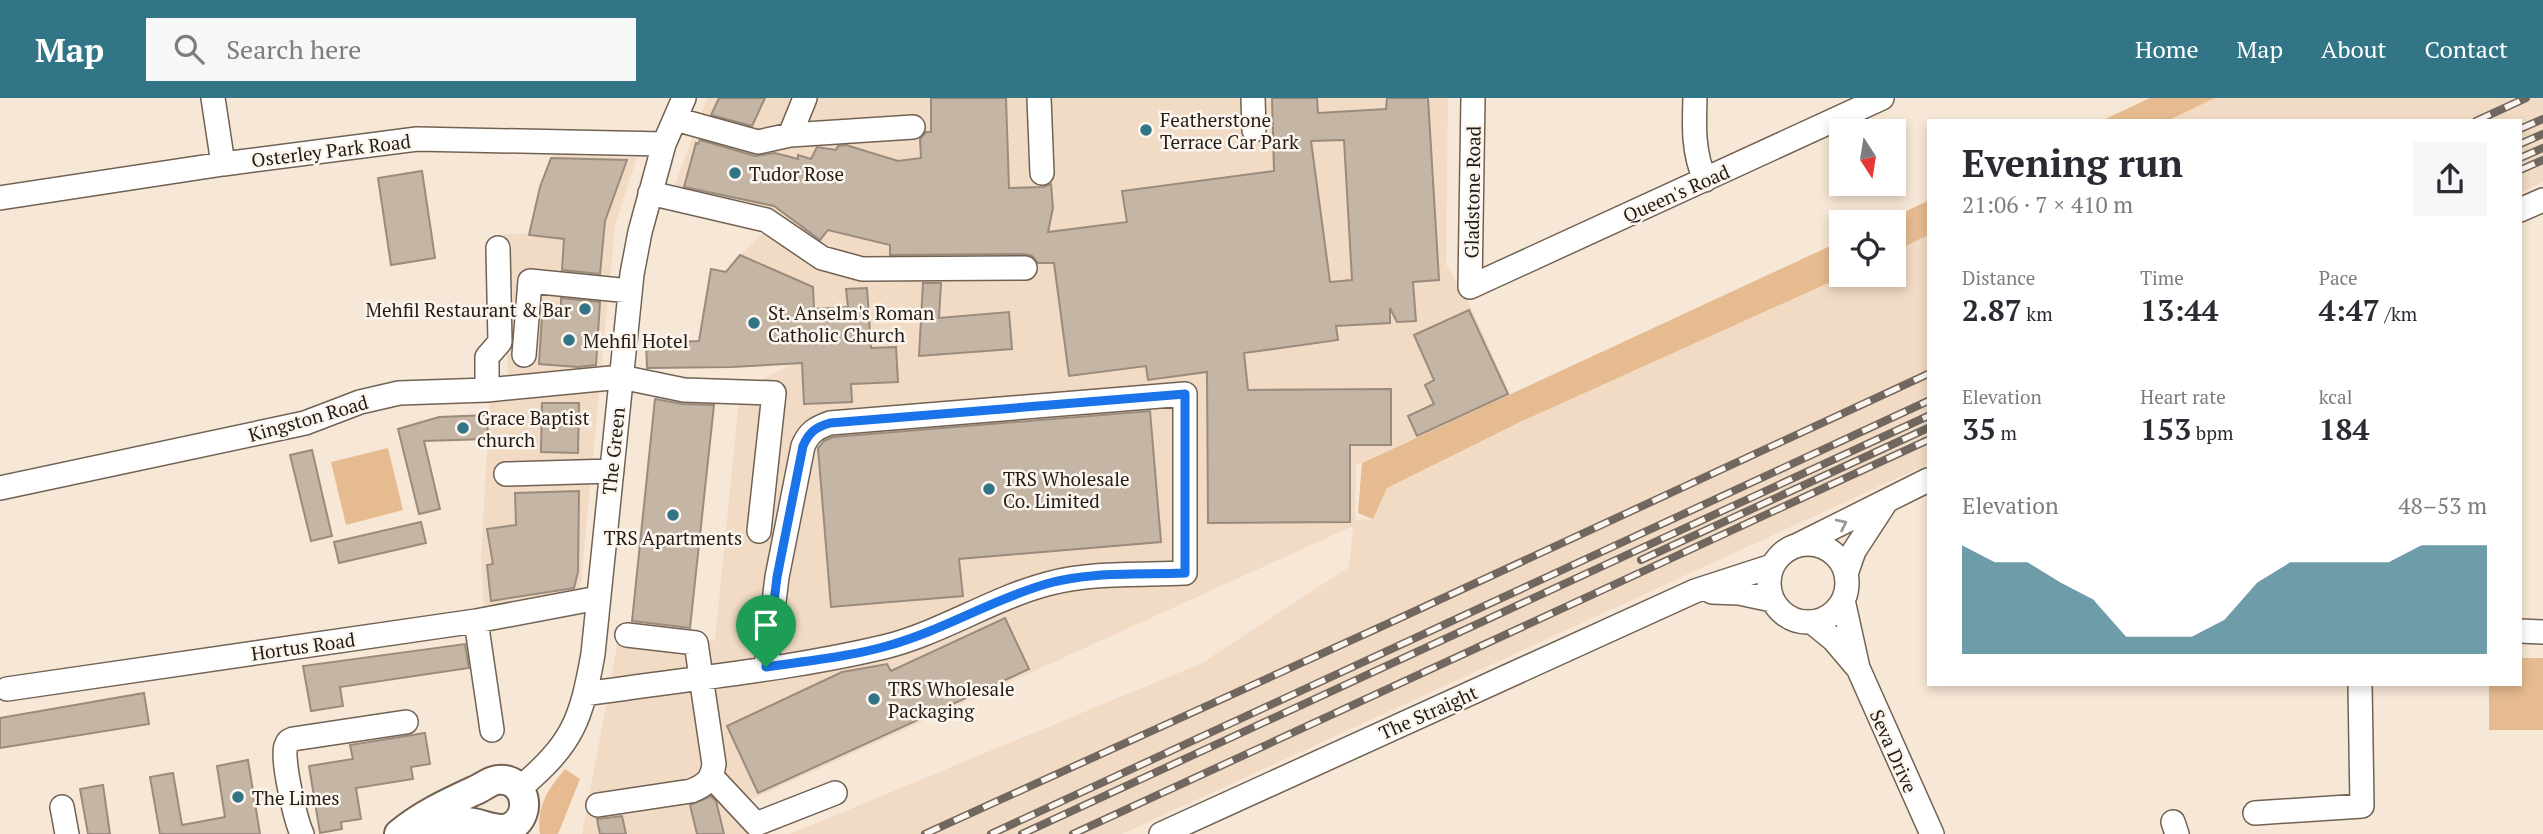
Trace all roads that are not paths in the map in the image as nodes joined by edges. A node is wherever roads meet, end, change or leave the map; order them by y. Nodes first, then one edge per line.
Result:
1 (213, 98) edge
2 (805, 98) edge
3 (1040, 98) edge
4 (1253, 98) edge
5 (1473, 98) edge
6 (1695, 98) edge
7 (1882, 98) edge
8 (680, 108) edge
9 (913, 127) dead end
10 (1254, 130) dead end
11 (790, 135) junction
12 (664, 144) junction
13 (223, 164) junction
14 (1042, 173) dead end
15 (1704, 180) junction
16 (650, 193) junction
17 (0, 198) edge
18 (2543, 200) edge
19 (2522, 209) edge
20 (498, 248) dead end
21 (1026, 268) dead end
22 (1470, 287) joint
23 (630, 291) junction
24 (524, 355) dead end
25 (621, 377) junction
26 (486, 390) junction
27 (611, 471) junction
28 (506, 474) dead end
29 (1927, 481) edge
30 (0, 488) edge
31 (1886, 503) junction
32 (759, 531) dead end
33 (1798, 545) junction
34 (1772, 566) junction
35 (1846, 574) junction
36 (1695, 591) junction
37 (598, 598) junction
38 (1772, 600) junction
39 (1843, 600) junction
40 (476, 621) junction
41 (1812, 622) junction
42 (2522, 631) edge
43 (2543, 632) edge
44 (627, 635) dead end
45 (1858, 668) junction
46 (756, 669) junction
47 (702, 677) junction
48 (2360, 686) edge
49 (7, 689) dead end
50 (586, 694) junction
51 (406, 722) dead end
52 (492, 730) dead end
53 (712, 777) junction
54 (480, 788) junction
55 (520, 788) junction
56 (835, 793) dead end
57 (598, 805) dead end
58 (62, 807) dead end
59 (2255, 813) dead end
60 (501, 829) edge
61 (67, 834) edge
62 (302, 834) edge
63 (399, 834) edge
64 (417, 834) edge
65 (1161, 834) edge
66 (1932, 834) edge

1 - 13 street
2 - 11 street
3 - 14 street
4 - 10 street
5 - 22 street, Gladstone Road
6 - 15 street
7 - 15 street, Queen's Road
8 - 11 street
8 - 12 street, The Green
9 - 11 street
12 - 13 street, Osterley Park Road
12 - 16 street, The Green
13 - 17 street, Osterley Park Road
15 - 22 street, Queen's Road
16 - 21 street
16 - 23 street, The Green
18 - 19 street
20 - 26 street
23 - 24 street
23 - 25 street, The Green
25 - 26 street, Kingston Road
25 - 27 street, The Green
25 - 32 street, Kingston Road
26 - 30 street, Kingston Road
27 - 28 street
27 - 37 street, The Green
29 - 31 street
33 -> 31 street
31 - 35 street
33 - 34 street
33 - 35 street
34 - 36 street, The Straight
34 - 38 street
35 - 39 street
36 - 38 street, The Straight
36 - 65 street, The Straight
37 - 40 street, Hortus Road
37 - 50 street, The Green
38 - 41 street
39 - 41 street
39 - 45 street, Seva Drive
40 - 49 street, Hortus Road
40 - 52 street
41 - 45 street, Seva Drive
42 - 43 street
44 - 47 street
45 - 66 street, Seva Drive
46 - 46 street
46 - 47 street
47 - 50 street
47 - 53 street
48 - 59 street
50 - 55 street, The Green
51 - 62 street
53 - 56 street
53 - 57 street
54 - 55 main road
54 - 60 main road
54 - 63 main road
55 - 60 main road
58 - 61 street
60 - 64 main road

